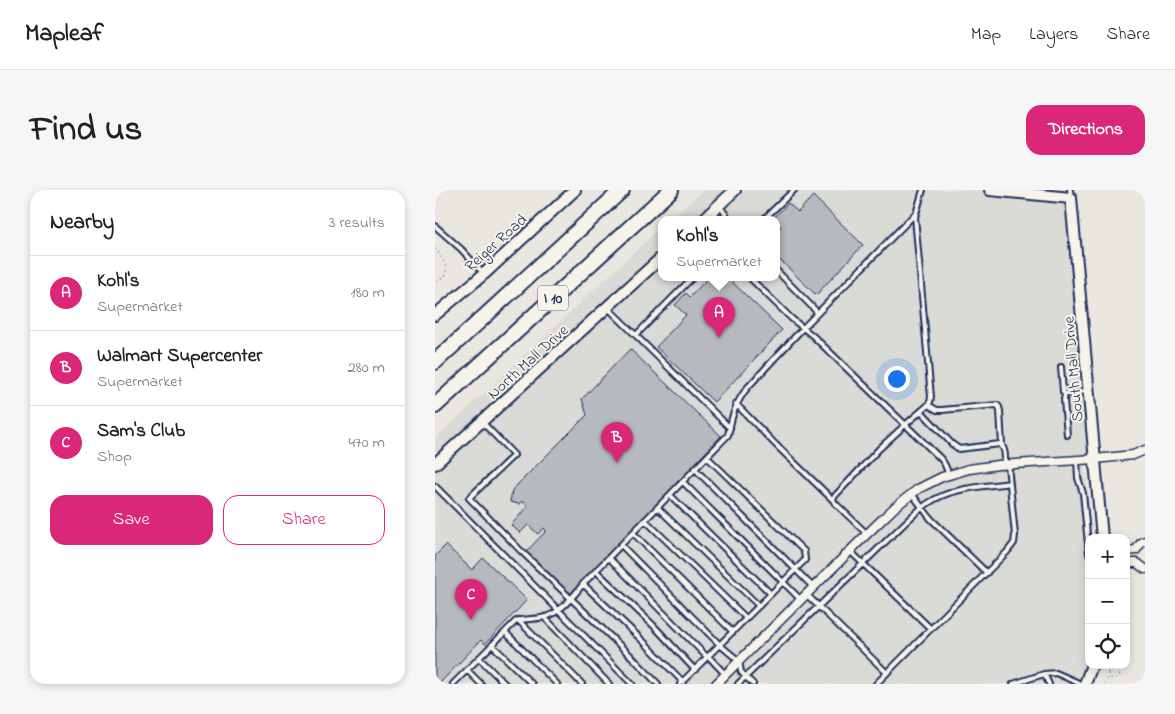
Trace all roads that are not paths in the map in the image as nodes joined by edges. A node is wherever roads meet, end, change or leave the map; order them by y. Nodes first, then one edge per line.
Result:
1 (575, 190) edge
2 (622, 190) edge
3 (671, 190) edge
4 (735, 190) edge
5 (794, 190) edge
6 (923, 190) edge
7 (991, 190) edge
8 (1071, 194) edge
9 (719, 205) junction
10 (916, 212) junction
11 (707, 216) edge
12 (727, 216) edge
13 (767, 216) edge
14 (435, 226) edge
15 (658, 261) edge
16 (484, 274) junction
17 (780, 274) edge
18 (689, 281) edge
19 (753, 281) edge
20 (608, 308) junction
21 (818, 313) junction
22 (435, 315) edge
23 (803, 328) junction
24 (636, 335) junction
25 (435, 362) edge
26 (1061, 367) dead end
27 (1089, 390) junction
28 (1065, 394) junction
29 (736, 404) junction
30 (928, 405) junction
31 (435, 406) edge
32 (921, 411) junction
33 (482, 422) junction
34 (905, 425) junction
35 (730, 428) junction
36 (1067, 435) dead end
37 (1002, 446) junction
38 (1145, 450) edge
39 (707, 457) junction
40 (1095, 459) junction
41 (1077, 460) junction
42 (435, 464) edge
43 (1006, 464) junction
44 (695, 470) junction
45 (949, 475) junction
46 (683, 482) junction
47 (1010, 484) junction
48 (435, 486) edge
49 (912, 494) junction
50 (670, 495) junction
51 (834, 502) junction
52 (658, 508) junction
53 (922, 508) junction
54 (645, 520) junction
55 (633, 533) junction
56 (867, 534) junction
57 (1087, 534) edge
58 (1102, 534) edge
59 (1145, 541) edge
60 (621, 545) junction
61 (1136, 550) junction
62 (850, 551) junction
63 (1130, 551) edge
64 (609, 558) junction
65 (1130, 563) edge
66 (1137, 563) junction
67 (863, 564) junction
68 (796, 569) junction
69 (1145, 569) edge
70 (596, 571) junction
71 (987, 573) junction
72 (783, 582) junction
73 (583, 584) junction
74 (813, 587) junction
75 (771, 594) junction
76 (804, 597) junction
77 (571, 598) junction
78 (759, 606) junction
79 (818, 606) junction
80 (558, 610) junction
81 (544, 617) junction
82 (746, 618) junction
83 (518, 620) junction
84 (931, 629) junction
85 (505, 632) junction
86 (733, 632) junction
87 (720, 644) junction
88 (492, 645) junction
89 (708, 657) junction
90 (479, 658) junction
91 (739, 661) junction
92 (1091, 669) edge
93 (467, 670) junction
94 (695, 670) junction
95 (887, 673) junction
96 (725, 674) junction
97 (1044, 674) junction
98 (745, 676) junction
99 (682, 683) edge
100 (454, 684) edge
101 (481, 684) edge
102 (505, 684) edge
103 (532, 684) edge
104 (557, 684) edge
105 (582, 684) edge
106 (609, 684) edge
107 (632, 684) edge
108 (658, 684) edge
109 (716, 684) edge
110 (738, 684) edge
111 (753, 684) edge
112 (876, 684) edge
113 (1013, 684) edge
114 (1049, 684) edge
115 (1081, 684) edge
116 (1085, 684) edge

1 - 16 street, Reiger Road
2 - 25 highway, I 10
3 - 31 highway, I 10
4 - 9 street
5 - 13 lane
6 - 10 lane
7 - 8 street
8 - 27 street, South Mall Drive
9 - 11 street
9 - 12 lane
10 - 21 lane
10 - 30 lane
14 - 16 lane
15 - 20 street, North Mall Drive
16 - 22 street, Reiger Road
17 - 21 lane
18 - 24 lane
19 - 23 lane
20 - 24 lane
20 - 33 street, North Mall Drive
21 - 23 lane
23 - 29 lane
23 - 34 lane
24 - 35 lane
26 - 28 lane
27 - 28 lane
27 - 40 street, South Mall Drive
28 - 36 lane
29 - 35 lane
29 - 51 lane
30 - 32 lane
30 - 37 lane
32 - 34 lane
32 - 37 lane
33 - 42 street, North Mall Drive
33 - 77 lane
34 - 45 lane
34 - 51 lane
35 - 39 lane
37 - 43 lane
38 - 40 street
39 - 44 lane
39 - 68 lane
40 - 41 street
40 - 58 street, South Mall Drive
41 - 43 street
41 - 57 lane
43 - 45 street
43 - 47 lane
44 - 46 lane
44 - 68 lane
45 - 49 street
46 - 50 lane
46 - 72 lane
47 - 53 lane
47 - 71 lane
48 - 80 lane
49 - 53 lane
49 - 56 street
50 - 52 lane
50 - 75 lane
51 - 56 lane
52 - 54 lane
52 - 78 lane
53 - 67 lane
53 - 71 lane
54 - 55 lane
54 - 82 lane
55 - 60 lane
55 - 86 lane
56 - 62 street
59 - 61 street
60 - 64 lane
60 - 87 lane
61 - 63 street
61 - 66 street
62 - 67 lane
62 - 74 street
64 - 70 lane
64 - 89 lane
65 - 66 street
66 - 69 street
67 - 79 lane
67 - 84 lane
68 - 72 lane
68 - 74 lane
70 - 73 lane
70 - 94 lane
71 - 84 lane
72 - 75 lane
72 - 76 lane
73 - 77 lane
73 - 99 lane
74 - 76 street
75 - 78 lane
76 - 79 lane
76 - 91 street
77 - 80 lane
77 - 108 lane
78 - 82 lane
79 - 95 lane
79 - 98 lane
80 - 81 lane
80 - 107 lane
81 - 83 lane
81 - 106 lane
82 - 86 lane
83 - 85 lane
83 - 105 lane
84 - 95 lane
85 - 88 lane
85 - 104 lane
86 - 87 lane
87 - 89 lane
87 - 91 lane
88 - 90 lane
88 - 103 lane
89 - 94 lane
89 - 96 lane
90 - 93 lane
90 - 102 lane
91 - 96 street
91 - 98 lane
92 - 116 street
93 - 100 lane
93 - 101 lane
94 - 99 lane
95 - 112 lane
96 - 109 street
97 - 113 lane
97 - 114 lane
97 - 115 lane
98 - 110 lane
98 - 111 lane

